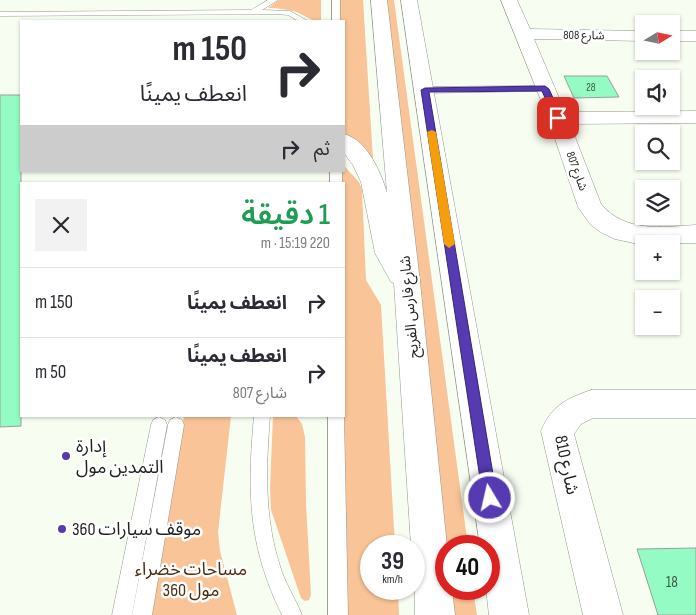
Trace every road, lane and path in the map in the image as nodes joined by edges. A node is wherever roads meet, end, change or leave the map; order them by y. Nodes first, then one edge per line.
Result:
1 (274, 0) edge
2 (336, 0) edge
3 (379, 0) edge
4 (409, 0) edge
5 (509, 0) edge
6 (249, 12) junction
7 (0, 14) edge
8 (303, 20) edge
9 (336, 20) edge
10 (383, 30) junction
11 (415, 32) junction
12 (523, 34) junction
13 (635, 36) edge
14 (680, 36) edge
15 (696, 36) edge
16 (386, 62) junction
17 (423, 77) junction
18 (545, 89) junction
19 (696, 117) edge
20 (558, 118) junction
21 (345, 142) edge
22 (696, 234) edge
23 (407, 282) junction
24 (696, 404) edge
25 (262, 417) edge
26 (336, 417) edge
27 (122, 615) edge
28 (142, 615) edge
29 (292, 615) edge
30 (338, 615) edge
31 (435, 615) edge
32 (509, 615) edge
33 (603, 615) edge

1 - 6 lane
2 - 9 lane
3 - 10 street, شارع فارس الفريح
4 - 11 street
5 - 12 street, شارع 807
6 - 7 lane
6 - 8 lane
10 - 11 street
10 - 16 street, شارع فارس الفريح
11 - 17 street
12 - 13 street, شارع 808
12 - 18 street, شارع 807
14 - 15 street
16 - 17 street
16 - 23 street, شارع فارس الفريح
17 - 18 lane
17 - 32 street
18 - 20 street, شارع 807
19 - 20 street
20 - 22 street, شارع 807
21 - 23 street
23 - 31 street, شارع فارس الفريح
24 - 33 street, شارع 810
25 - 29 lane
26 - 30 lane
27 - 28 lane

